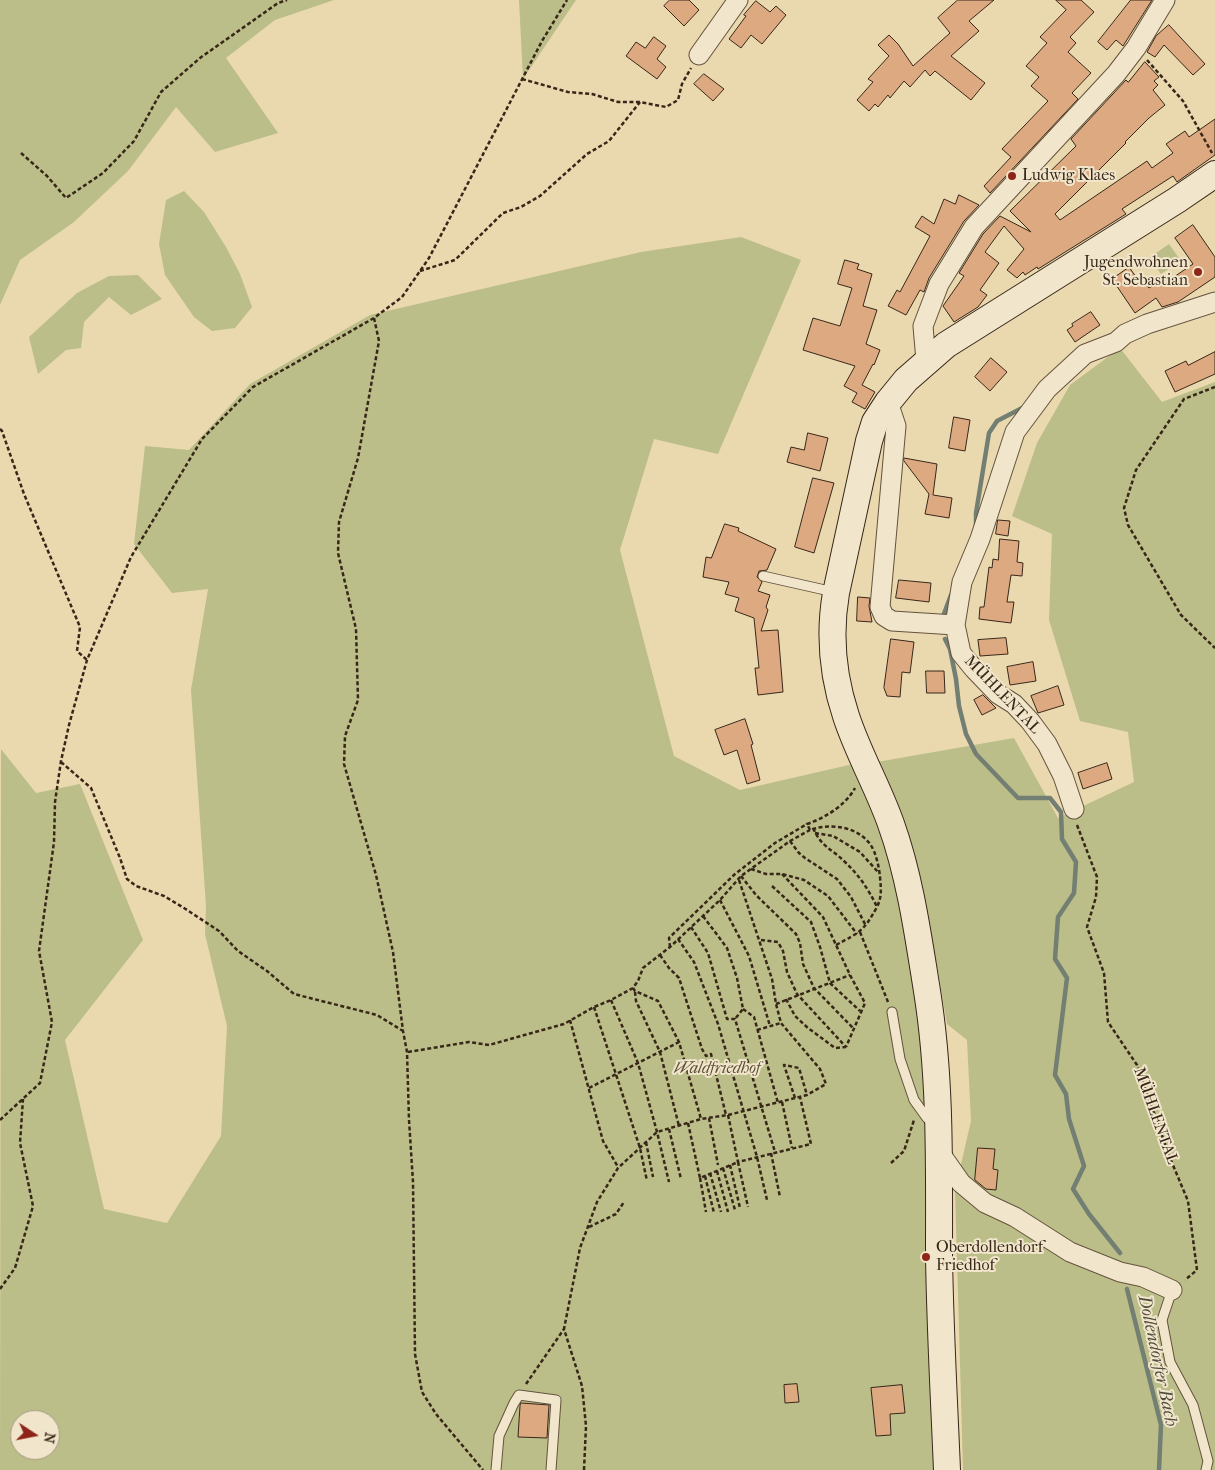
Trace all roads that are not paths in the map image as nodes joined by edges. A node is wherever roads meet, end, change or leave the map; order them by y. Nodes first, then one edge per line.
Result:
1 (738, 0) edge
2 (1165, 0) edge
3 (699, 54) road end
4 (1215, 174) edge
5 (1215, 302) edge
6 (926, 361) junction
7 (888, 402) junction
8 (763, 576) dead end
9 (836, 593) junction
10 (955, 625) junction
11 (1074, 809) road end
12 (892, 1012) road end
13 (939, 1120) junction
14 (940, 1153) junction
15 (1172, 1290) joint
16 (496, 1470) edge
17 (552, 1470) edge
18 (947, 1470) edge
19 (1206, 1470) edge

1 - 3 street
2 - 6 street
4 - 6 main road
5 - 10 street, MÜHLENTAL
6 - 7 main road
7 - 9 main road
7 - 10 street
8 - 9 lane
9 - 13 main road
10 - 11 street, MÜHLENTAL
12 - 13 lane
13 - 14 main road
14 - 15 street
14 - 18 main road
15 - 19 lane
16 - 17 lane

